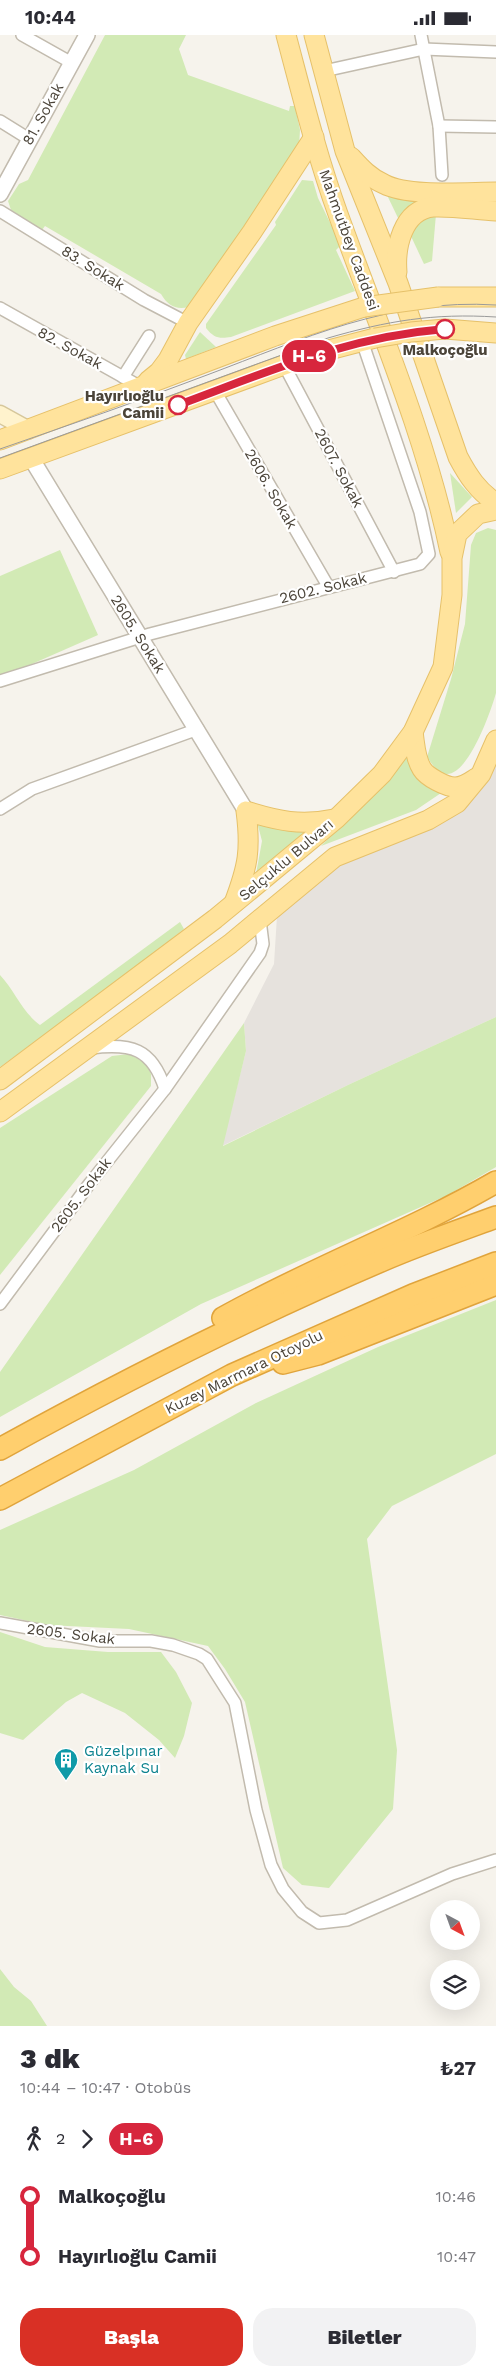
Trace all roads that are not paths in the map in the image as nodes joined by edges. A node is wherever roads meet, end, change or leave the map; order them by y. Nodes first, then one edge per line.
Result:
1 (22, 35) edge
2 (87, 35) edge
3 (286, 35) edge
4 (314, 35) edge
5 (421, 35) edge
6 (424, 49) junction
7 (496, 52) edge
8 (72, 63) junction
9 (324, 71) junction
10 (0, 121) edge
11 (439, 126) junction
12 (496, 127) edge
13 (314, 137) junction
14 (30, 139) junction
15 (344, 151) junction
16 (442, 175) dead end
17 (496, 192) edge
18 (0, 194) edge
19 (0, 211) edge
20 (496, 211) edge
21 (398, 283) junction
22 (496, 297) edge
23 (0, 308) edge
24 (188, 323) junction
25 (496, 333) edge
26 (150, 335) dead end
27 (369, 340) junction
28 (284, 365) junction
29 (123, 377) junction
30 (141, 387) junction
31 (215, 391) junction
32 (0, 413) edge
33 (29, 430) junction
34 (0, 440) edge
35 (31, 458) junction
36 (0, 469) edge
37 (496, 503) edge
38 (496, 510) edge
39 (452, 558) junction
40 (394, 572) junction
41 (328, 586) junction
42 (139, 637) junction
43 (0, 681) edge
44 (198, 729) junction
45 (412, 732) junction
46 (496, 740) edge
47 (481, 774) junction
48 (0, 809) edge
49 (246, 811) junction
50 (336, 819) junction
51 (234, 904) junction
52 (260, 920) junction
53 (86, 1049) junction
54 (0, 1080) edge
55 (165, 1089) junction
56 (0, 1112) edge
57 (496, 1182) edge
58 (496, 1217) edge
59 (496, 1263) edge
60 (496, 1283) edge
61 (0, 1304) edge
62 (140, 1373) junction
63 (232, 1375) junction
64 (0, 1449) edge
65 (0, 1499) edge
66 (0, 1623) edge
67 (496, 1861) edge

1 - 8 street
2 - 8 street, 81. Sokak
3 - 13 main road, Mahmutbey Caddesi
4 - 9 main road, Mahmutbey Caddesi
5 - 6 street
6 - 7 street
6 - 9 street
6 - 11 street
8 - 14 street, 81. Sokak
9 - 15 main road, Mahmutbey Caddesi
10 - 14 street
11 - 12 street
11 - 16 street
13 - 24 main road
13 - 39 main road, Mahmutbey Caddesi
14 - 18 street, 81. Sokak
15 - 17 main road
15 - 21 main road, Mahmutbey Caddesi
19 - 24 street, 83. Sokak
20 - 21 main road
21 - 37 main road, Mahmutbey Caddesi
22 - 30 main road, bridge
23 - 29 street, 82. Sokak
24 - 30 main road
25 - 27 main road, bridge
26 - 29 street
27 - 28 main road
27 - 40 street, 2602. Sokak
28 - 31 main road
28 - 40 street, 2607. Sokak
29 - 30 street, 82. Sokak
30 - 33 main road
31 - 35 main road
31 - 41 street, 2606. Sokak
32 - 33 main road
33 - 34 main road
35 - 36 main road
35 - 42 street, 2605. Sokak
38 - 39 main road
39 - 45 main road, Selçuklu Bulvarı
40 - 41 street, 2602. Sokak
41 - 42 street, 2602. Sokak
42 - 43 street, 2602. Sokak
42 - 44 street, 2605. Sokak
44 - 48 street
44 - 49 street, 2605. Sokak
45 - 47 main road
45 - 50 main road, Selçuklu Bulvarı
46 - 47 main road, Selçuklu Bulvarı
47 - 52 main road, Selçuklu Bulvarı
49 - 50 main road
49 - 51 main road
50 - 51 main road, Selçuklu Bulvarı
51 - 54 main road, Selçuklu Bulvarı
52 - 53 main road, Selçuklu Bulvarı
52 - 55 street, 2605. Sokak
53 - 55 street
53 - 56 main road, Selçuklu Bulvarı
55 - 61 street, 2605. Sokak
57 - 62 highway
58 - 62 highway
59 - 63 highway, Kuzey Marmara Otoyolu
60 - 63 highway
62 - 64 highway
63 - 65 highway, Kuzey Marmara Otoyolu
66 - 67 street, 2605. Sokak

